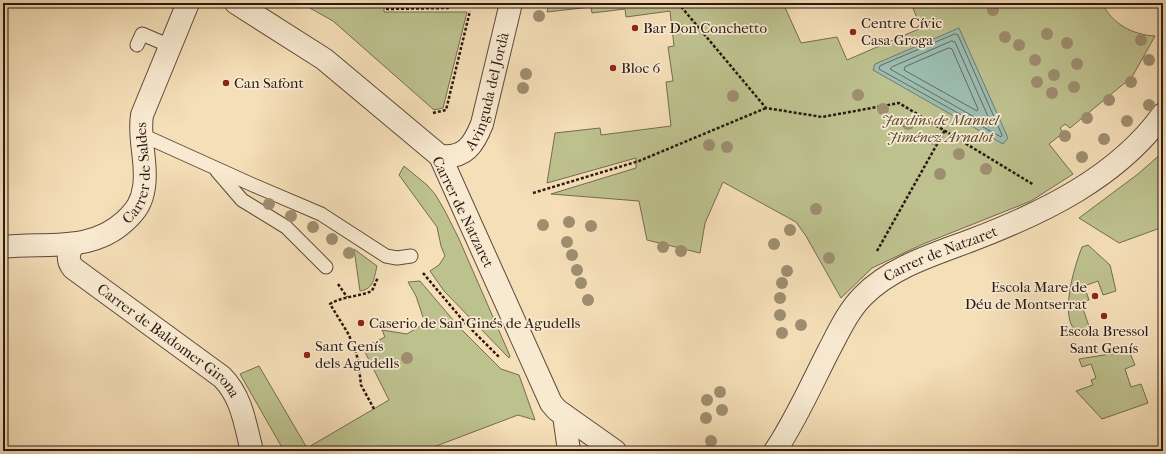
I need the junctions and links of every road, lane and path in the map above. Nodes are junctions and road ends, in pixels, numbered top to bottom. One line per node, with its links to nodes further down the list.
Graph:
1 (188, 3): 9 (street, Carrer de Saldes)
2 (236, 3): 15 (street, Carrer de Natzaret)
3 (387, 3): 4 (path)
4 (449, 3)
5 (511, 3): 15 (street, Avinguda del Jordà)
6 (678, 3): 10 (path)
7 (470, 11): 11 (path, Avinguda del Jordà)
8 (137, 45): 9 (lane)
9 (170, 46): 14 (street, Carrer de Saldes)
10 (766, 108): 13 (path); 18 (path)
11 (433, 114)
12 (1163, 114): 28 (street, Carrer de Natzaret)
13 (945, 130): 17 (path); 21 (path)
14 (140, 134): 16 (lane); 19 (street, Carrer de Saldes)
15 (440, 156): 27 (street, Carrer de Natzaret)
16 (213, 167): 22 (lane); 24 (lane)
17 (1038, 187)
18 (533, 193)
19 (73, 244): 20 (street, Carrer de Saldes); 29 (street, Carrer de Baldomer Girona)
20 (3, 247)
21 (874, 254)
22 (386, 256): 23 (lane); 26 (path)
23 (411, 256): 25 (path)
24 (326, 267)
25 (505, 363)
26 (374, 409)
27 (564, 415): 30 (street); 31 (street, Carrer de Natzaret)
28 (784, 446)
29 (252, 451)
30 (569, 451)
31 (615, 451)

